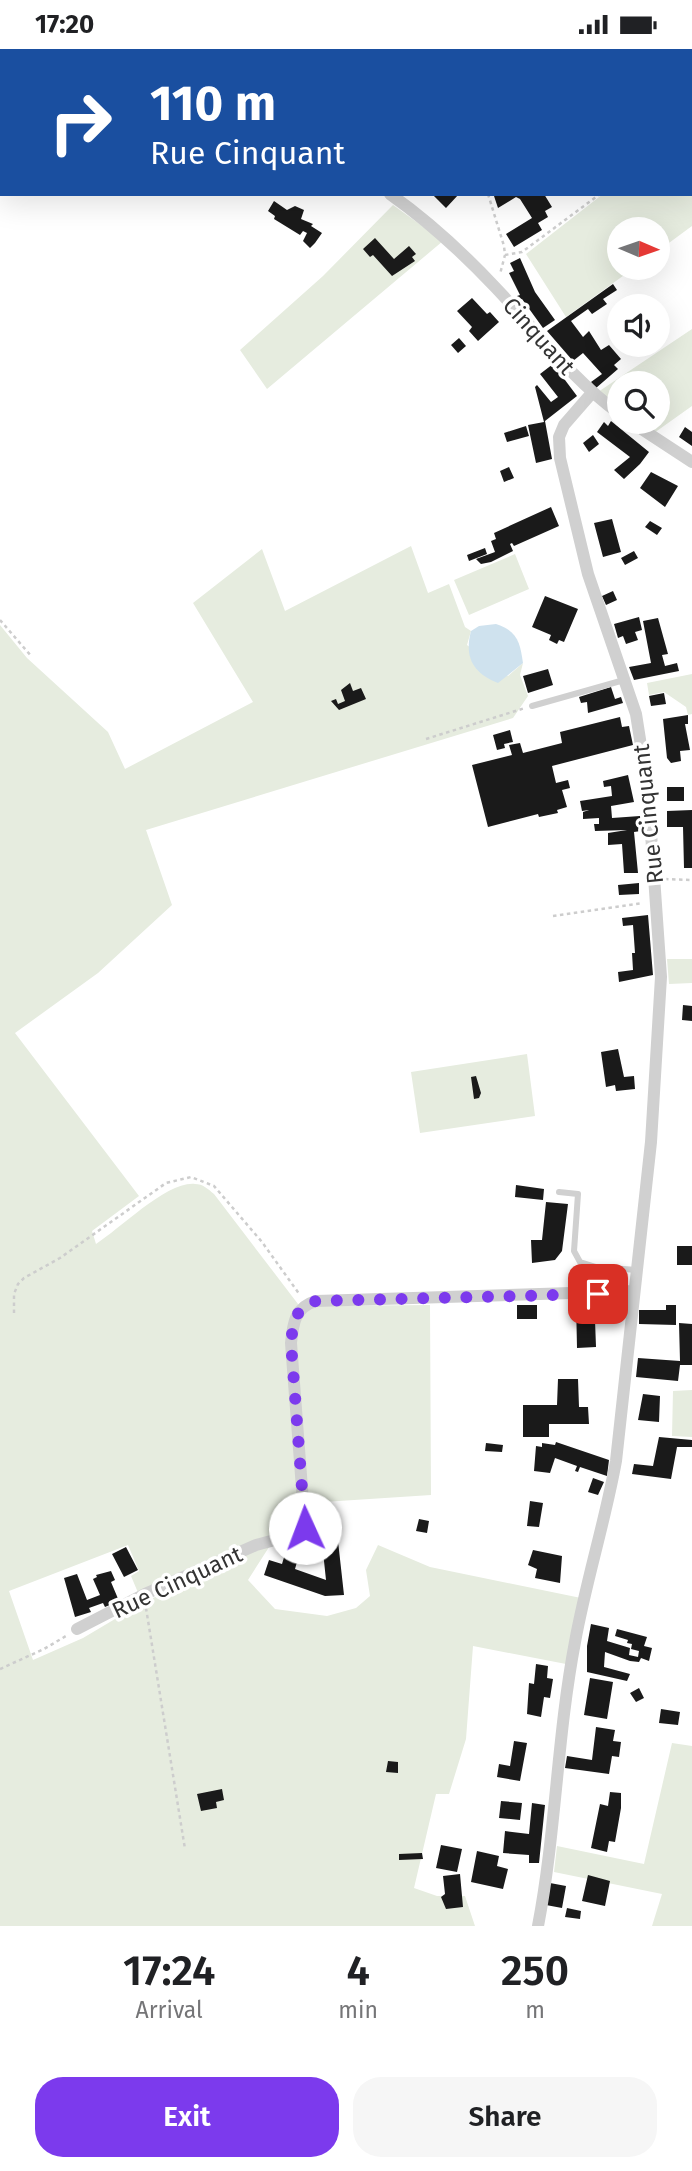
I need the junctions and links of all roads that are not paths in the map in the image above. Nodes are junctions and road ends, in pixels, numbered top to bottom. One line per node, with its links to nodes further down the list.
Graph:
1 (393, 196): 2 (street, Cinquant)
2 (591, 394): 3 (street); 6 (street, Rue Cinquant)
3 (607, 405)
4 (649, 434): 5 (street)
5 (688, 459)
6 (625, 679): 7 (lane); 9 (street, Rue Cinquant)
7 (531, 706)
8 (559, 1192): 9 (lane)
9 (637, 1270): 10 (street, Rue Cinquant)
10 (634, 1291): 11 (street, Rue Cinquant); 12 (street, Rue Cinquant)
11 (77, 1629)
12 (538, 1926)

